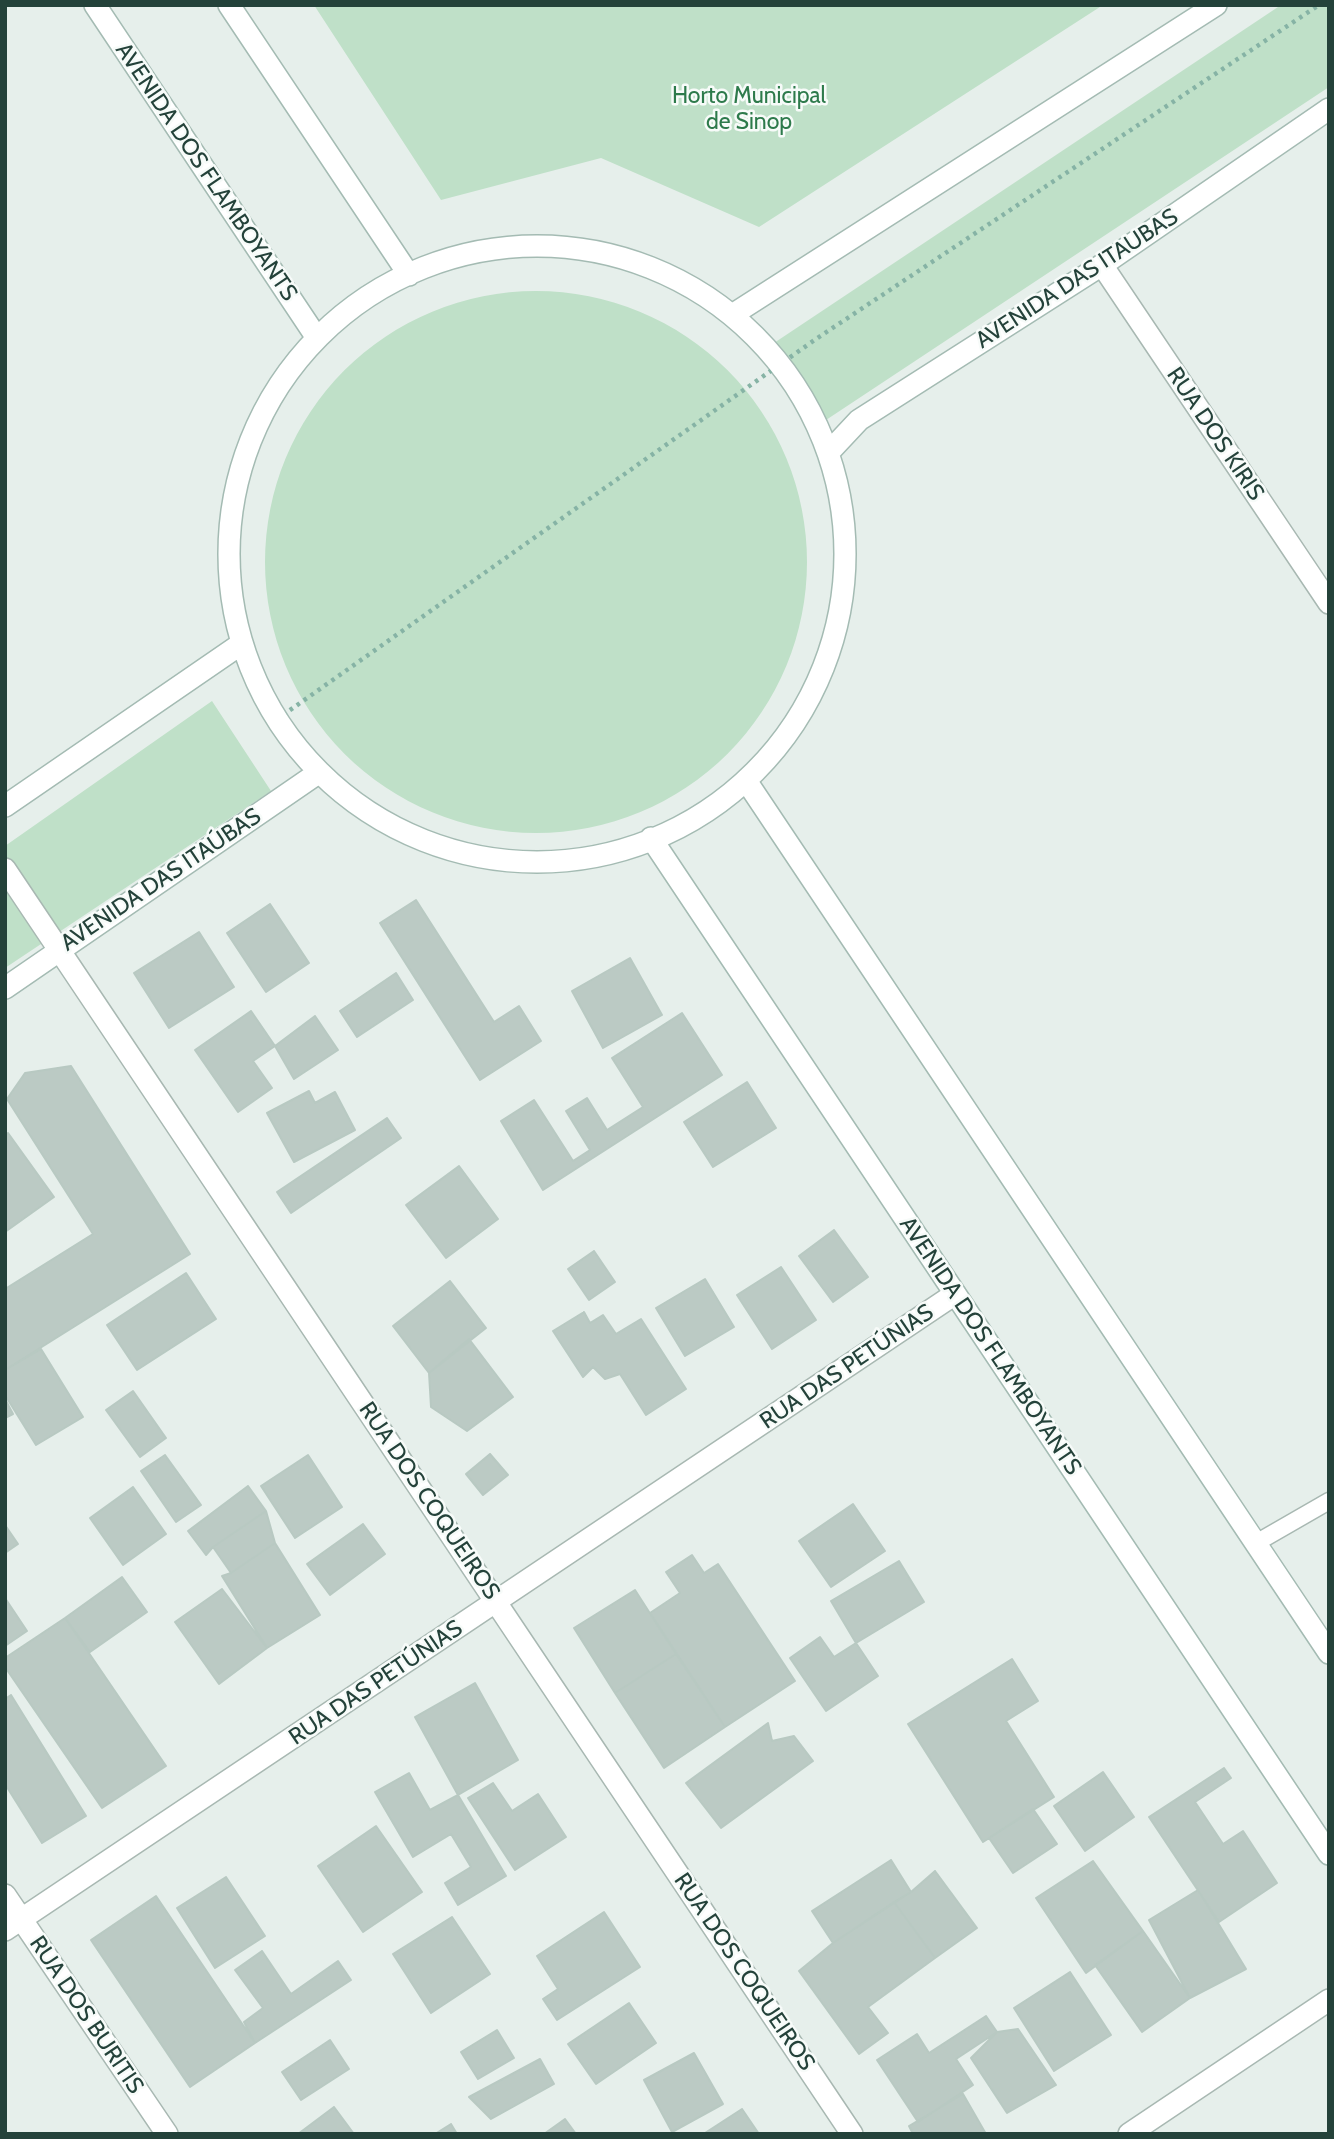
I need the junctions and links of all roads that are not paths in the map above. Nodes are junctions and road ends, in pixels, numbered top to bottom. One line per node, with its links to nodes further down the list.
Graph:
1 (95, 5): 8 (street, AVENIDA DOS FLAMBOYANTS)
2 (229, 5): 6 (street)
3 (1216, 5): 7 (street)
4 (1329, 108): 5 (street, AVENIDA DAS ITAUBAS)
5 (1102, 265): 9 (street, AVENIDA DAS ITAUBAS); 10 (street, RUA DOS KIRIS)
6 (409, 275): 7 (street); 8 (street)
7 (732, 315): 9 (street)
8 (317, 338): 11 (street)
9 (829, 452): 13 (street)
10 (1329, 603)
11 (241, 643): 12 (street); 14 (street)
12 (318, 773): 15 (street); 17 (street, AVENIDA DAS ITAÚBAS)
13 (747, 782): 15 (street); 21 (street)
14 (5, 806)
15 (651, 838): 19 (street, AVENIDA DOS FLAMBOYANTS)
16 (5, 869): 17 (street, RUA DOS COQUEIROS)
17 (58, 950): 18 (street, AVENIDA DAS ITAÚBAS); 22 (street, RUA DOS COQUEIROS)
18 (5, 988)
19 (955, 1294): 22 (street, RUA DAS PETÚNIAS); 24 (street, AVENIDA DOS FLAMBOYANTS)
20 (1329, 1501): 21 (lane)
21 (1256, 1543): 23 (street)
22 (497, 1602): 26 (street, RUA DAS PETÚNIAS); 29 (street, RUA DOS COQUEIROS)
23 (1329, 1653)
24 (1329, 1854)
25 (5, 1895): 26 (street, RUA DOS BURITIS)
26 (13, 1925): 28 (street, RUA DOS BURITIS)
27 (1329, 2000): 30 (street)
28 (167, 2134)
29 (852, 2134)
30 (1129, 2134)

